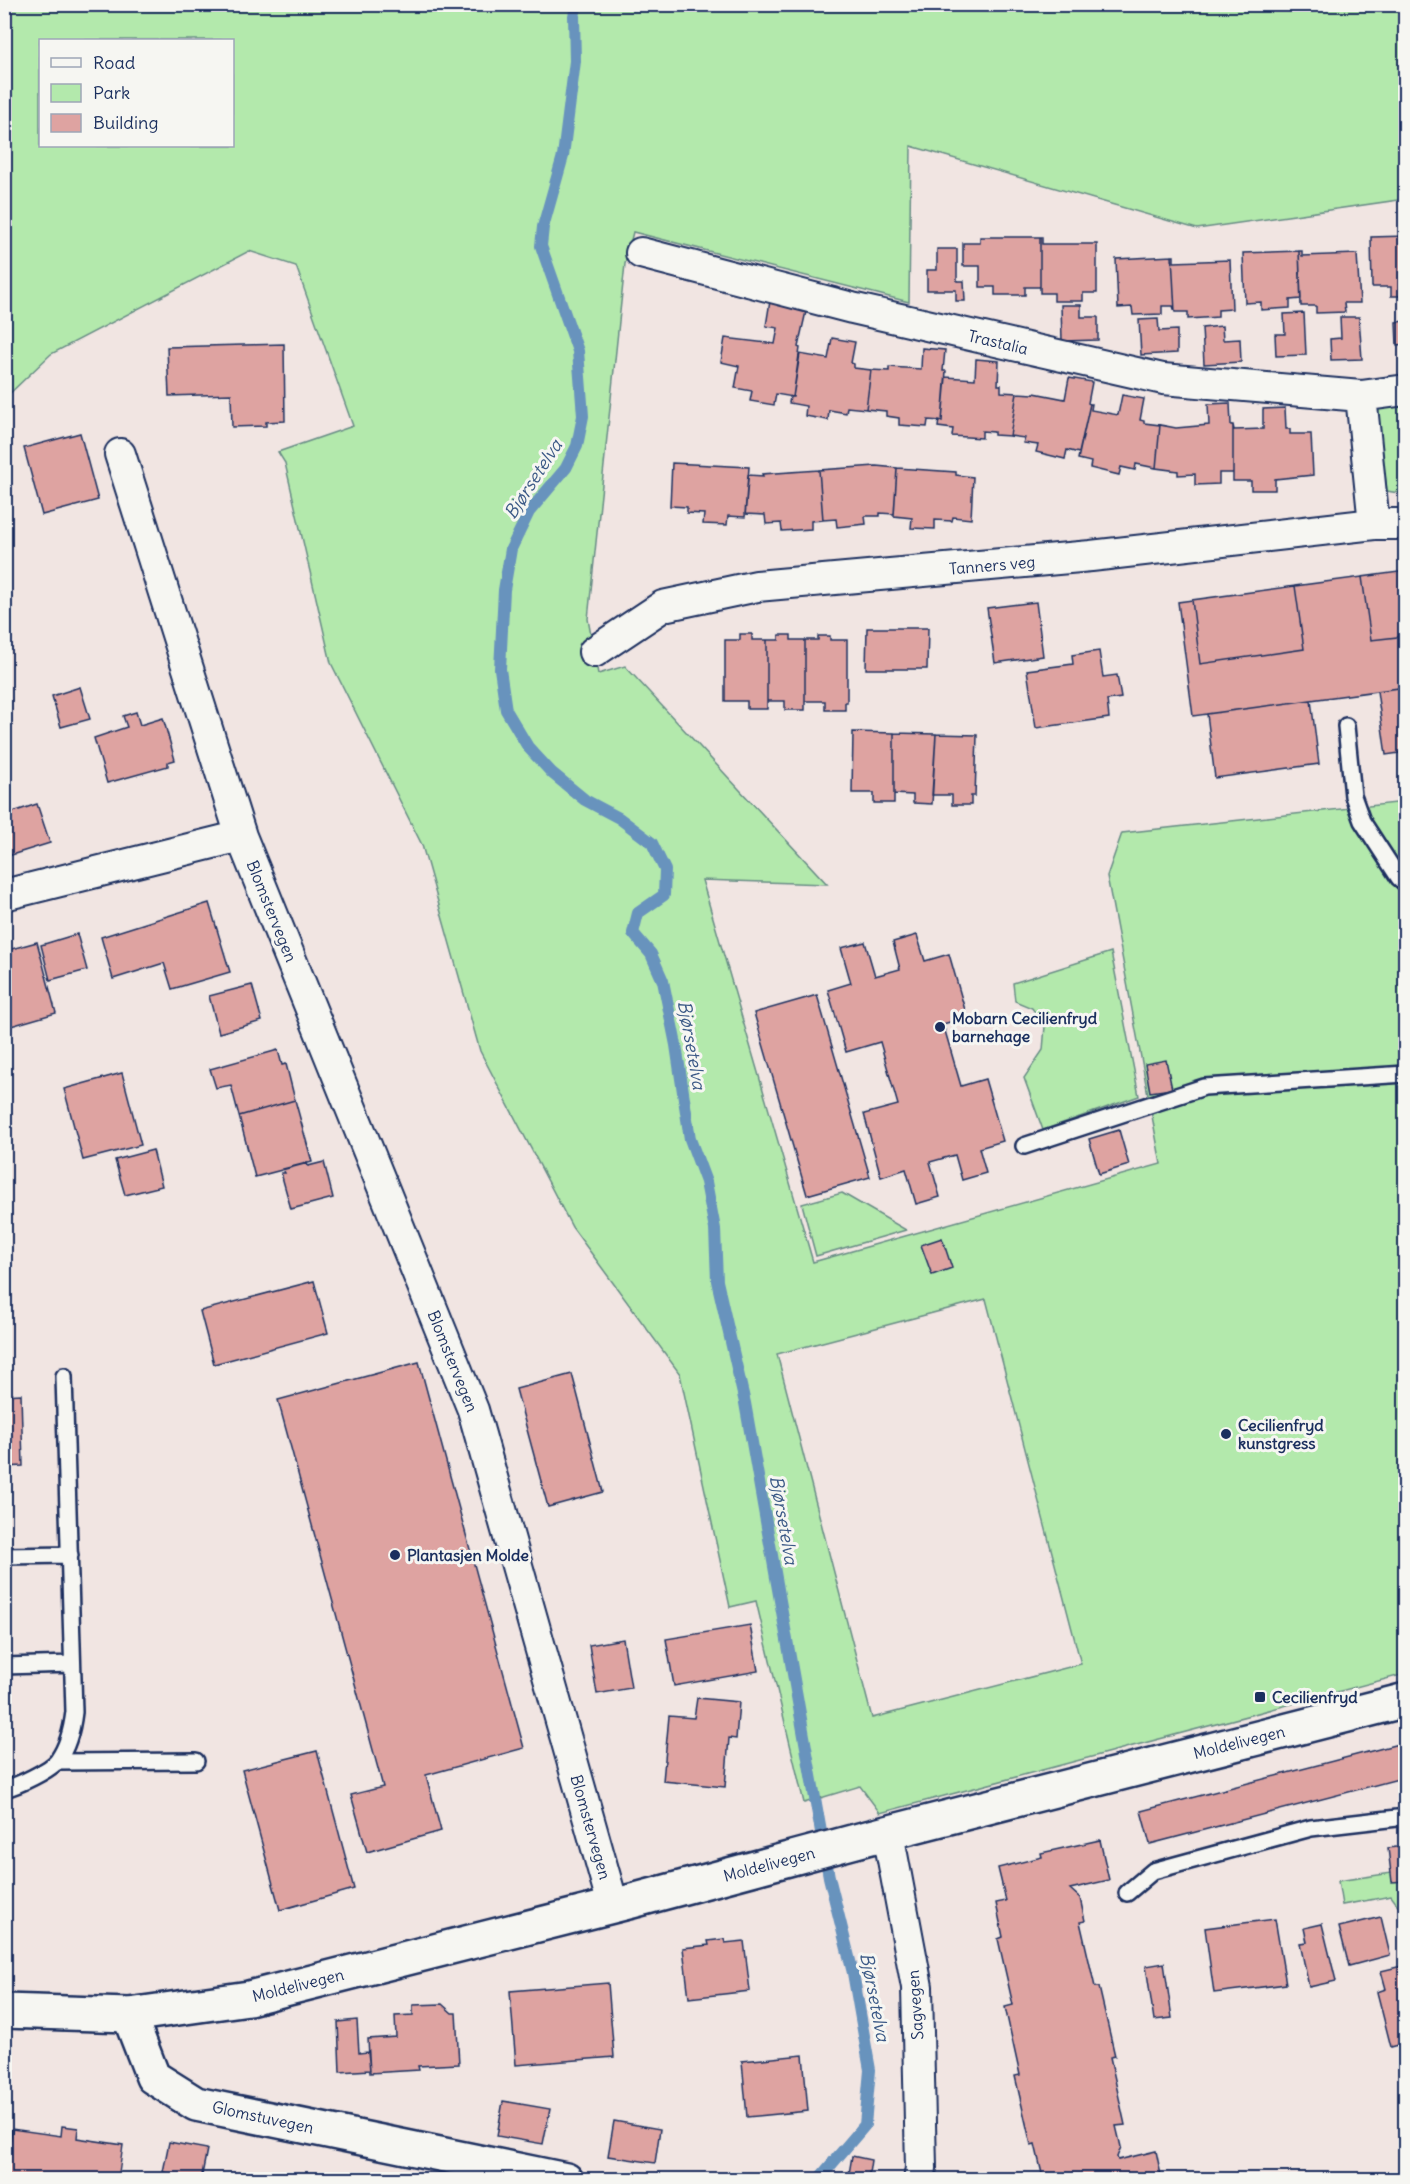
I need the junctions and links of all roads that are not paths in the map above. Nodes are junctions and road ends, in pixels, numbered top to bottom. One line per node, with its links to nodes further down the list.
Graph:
1 (641, 253): 3 (street, Trastalia)
2 (1406, 390): 3 (street, Trastalia)
3 (1361, 396): 5 (street)
4 (120, 454): 9 (street, Blomstervegen)
5 (1374, 524): 6 (street, Tanners veg); 7 (street, Tanners veg)
6 (1406, 524)
7 (594, 652)
8 (1346, 726): 10 (lane)
9 (241, 836): 11 (street); 26 (street, Blomstervegen)
10 (1406, 884)
11 (4, 895)
12 (1406, 1074): 13 (lane)
13 (1024, 1146)
14 (64, 1376): 15 (lane)
15 (70, 1555): 16 (lane); 17 (lane)
16 (4, 1556)
17 (72, 1664): 18 (lane); 21 (lane)
18 (4, 1666)
19 (1406, 1700): 24 (main road, Moldelivegen)
20 (196, 1761): 21 (lane)
21 (57, 1762): 22 (lane)
22 (4, 1789)
23 (1406, 1817): 25 (lane)
24 (888, 1833): 26 (main road, Moldelivegen); 30 (street, Sagvegen)
25 (1127, 1893)
26 (613, 1905): 28 (main road, Moldelivegen)
27 (4, 2011): 28 (main road)
28 (129, 2015): 29 (main road, Glomstuvegen)
29 (566, 2180)
30 (918, 2180)

